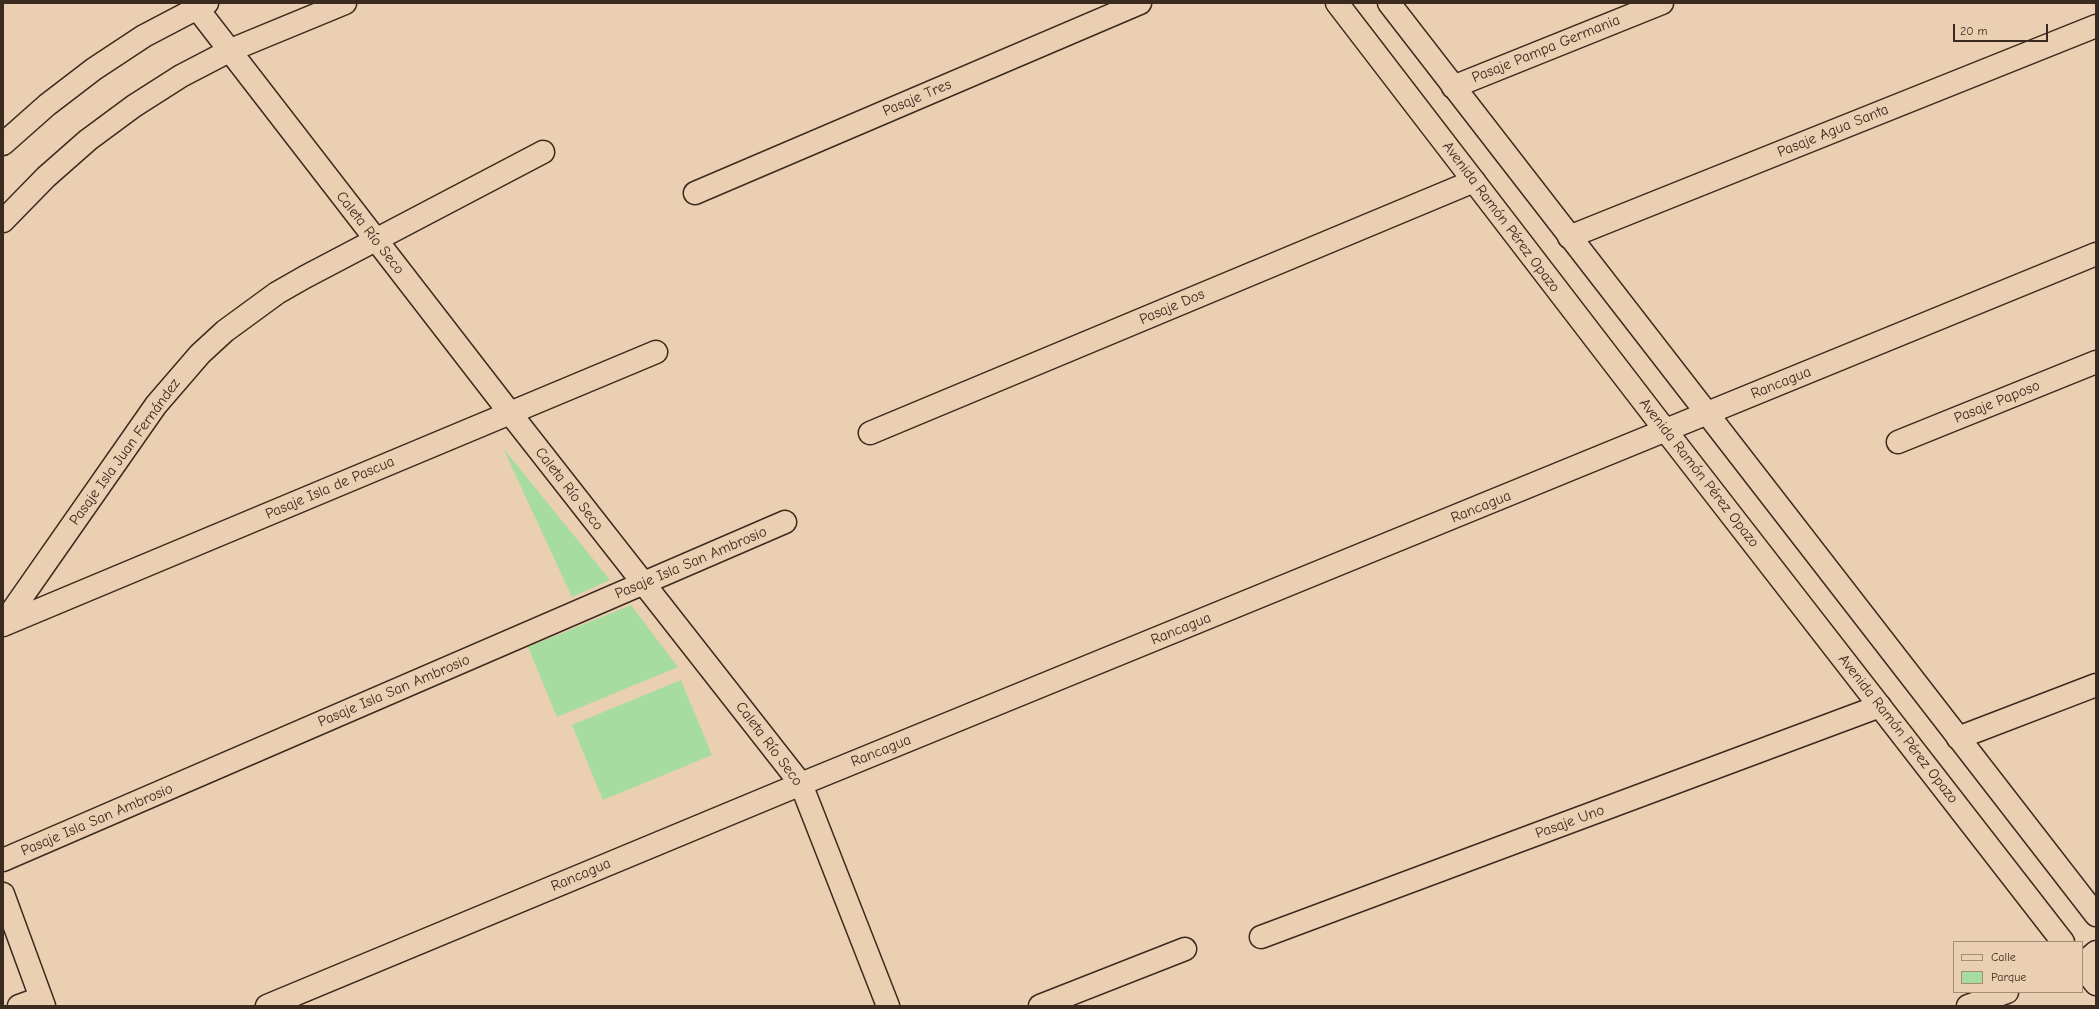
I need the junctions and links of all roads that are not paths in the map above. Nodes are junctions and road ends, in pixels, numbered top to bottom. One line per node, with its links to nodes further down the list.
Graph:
1 (345, 3): 8 (street)
2 (1140, 3): 13 (street, Pasaje Tres)
3 (1337, 3): 12 (street, Avenida Ramón Pérez Opazo)
4 (1388, 3): 9 (street)
5 (1662, 3): 9 (street, Pasaje Pampa Germania)
6 (199, 4): 8 (street, Caleta Río Seco); 10 (street)
7 (2096, 26): 15 (street, Pasaje Agua Santa)
8 (231, 50): 14 (street); 16 (street, Caleta Río Seco)
9 (1453, 87): 15 (street)
10 (3, 144)
11 (543, 152): 16 (street, Pasaje Isla Juan Fernández)
12 (1474, 181): 22 (street, Avenida Ramón Pérez Opazo); 23 (street, Pasaje Dos)
13 (695, 193)
14 (3, 220)
15 (1569, 237): 21 (street)
16 (375, 239): 20 (street, Caleta Río Seco); 27 (street, Pasaje Isla Juan Fernández)
17 (2096, 254): 21 (street, Rancagua)
18 (656, 352): 20 (street, Pasaje Isla de Pascua)
19 (2096, 362): 24 (street, Pasaje Paposo)
20 (510, 413): 26 (street, Caleta Río Seco); 27 (street, Pasaje Isla de Pascua)
21 (1706, 414): 22 (street, Rancagua); 30 (street)
22 (1666, 431): 29 (street, Avenida Ramón Pérez Opazo); 31 (street, Rancagua)
23 (870, 433)
24 (1898, 442)
25 (785, 522): 26 (street, Pasaje Isla San Ambrosio)
26 (644, 583): 31 (street, Caleta Río Seco); 32 (street, Pasaje Isla San Ambrosio)
27 (3, 625)
28 (2096, 685): 30 (street)
29 (1880, 706): 35 (street, Pasaje Uno); 36 (street, Avenida Ramón Pérez Opazo)
30 (1958, 738): 34 (street)
31 (801, 784): 45 (street, Rancagua); 46 (street, Caleta Río Seco)
32 (3, 860)
33 (3, 894): 43 (street)
34 (2096, 915)
35 (1260, 937)
36 (2062, 941)
37 (1185, 949): 47 (street)
38 (2096, 952): 39 (street)
39 (2083, 965)
40 (2083, 967): 41 (street)
41 (2096, 984)
42 (2004, 993): 48 (street)
43 (42, 1002): 44 (street)
44 (20, 1006)
45 (267, 1006)
46 (888, 1006)
47 (1040, 1006)
48 (1968, 1006)

